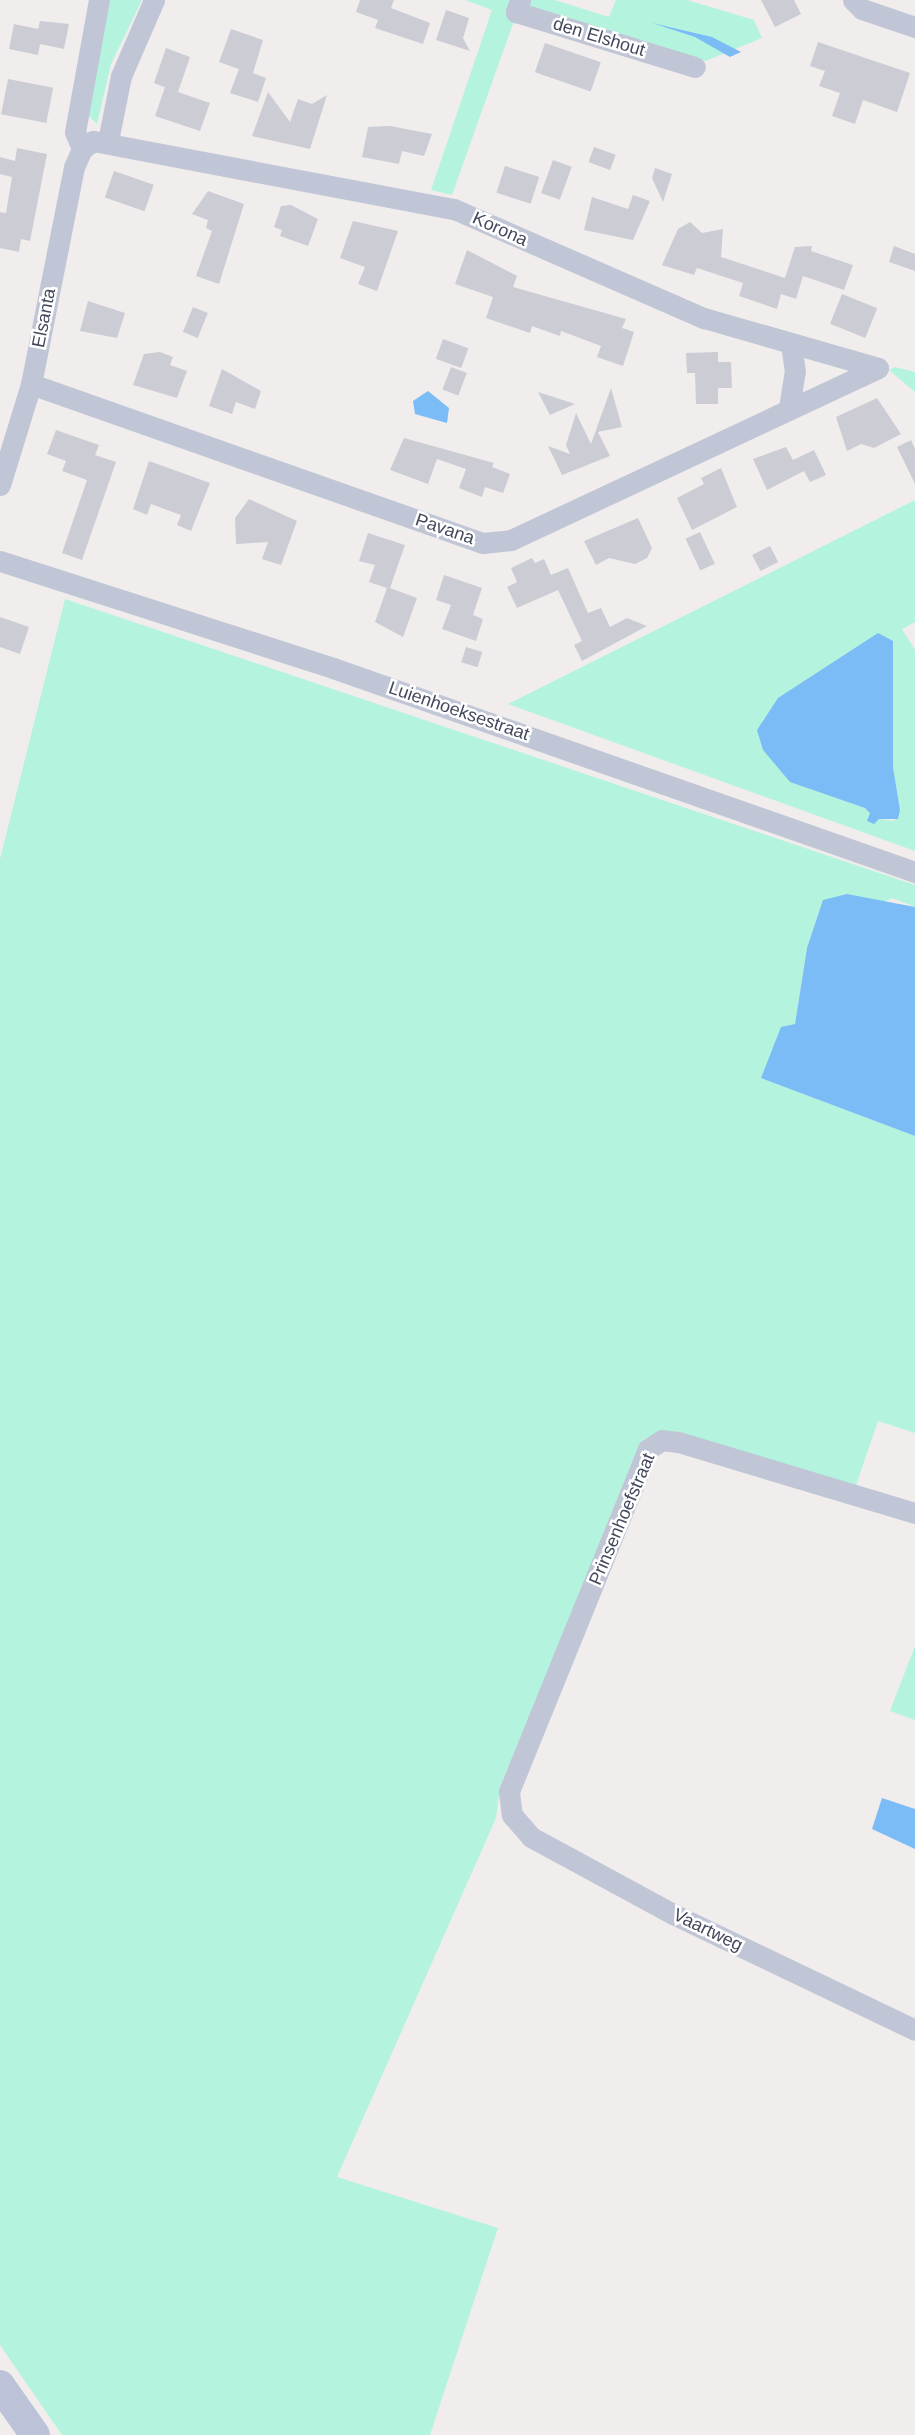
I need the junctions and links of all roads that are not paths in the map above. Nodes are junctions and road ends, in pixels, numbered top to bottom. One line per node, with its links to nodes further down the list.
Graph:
1 (99, 0): 8 (street, Elsanta)
2 (154, 0): 7 (street)
3 (520, 0): 6 (street, den Elshout)
4 (853, 0): 5 (street)
5 (915, 27)
6 (695, 67)
7 (108, 141): 8 (street); 9 (street, Korona)
8 (82, 149): 11 (street, Elsanta)
9 (791, 345): 10 (street, Korona); 12 (street)
10 (878, 368): 12 (street, Pavana)
11 (31, 384): 12 (street, Pavana); 13 (street, Elsanta)
12 (789, 408)
13 (0, 485)
14 (0, 561): 15 (street, Luienhoeksestraat)
15 (915, 872)
16 (915, 1514): 17 (street, Prinsenhoefstraat)
17 (512, 1815): 18 (street, Vaartweg)
18 (915, 2030)
19 (0, 2385): 20 (main road)
20 (35, 2435)

